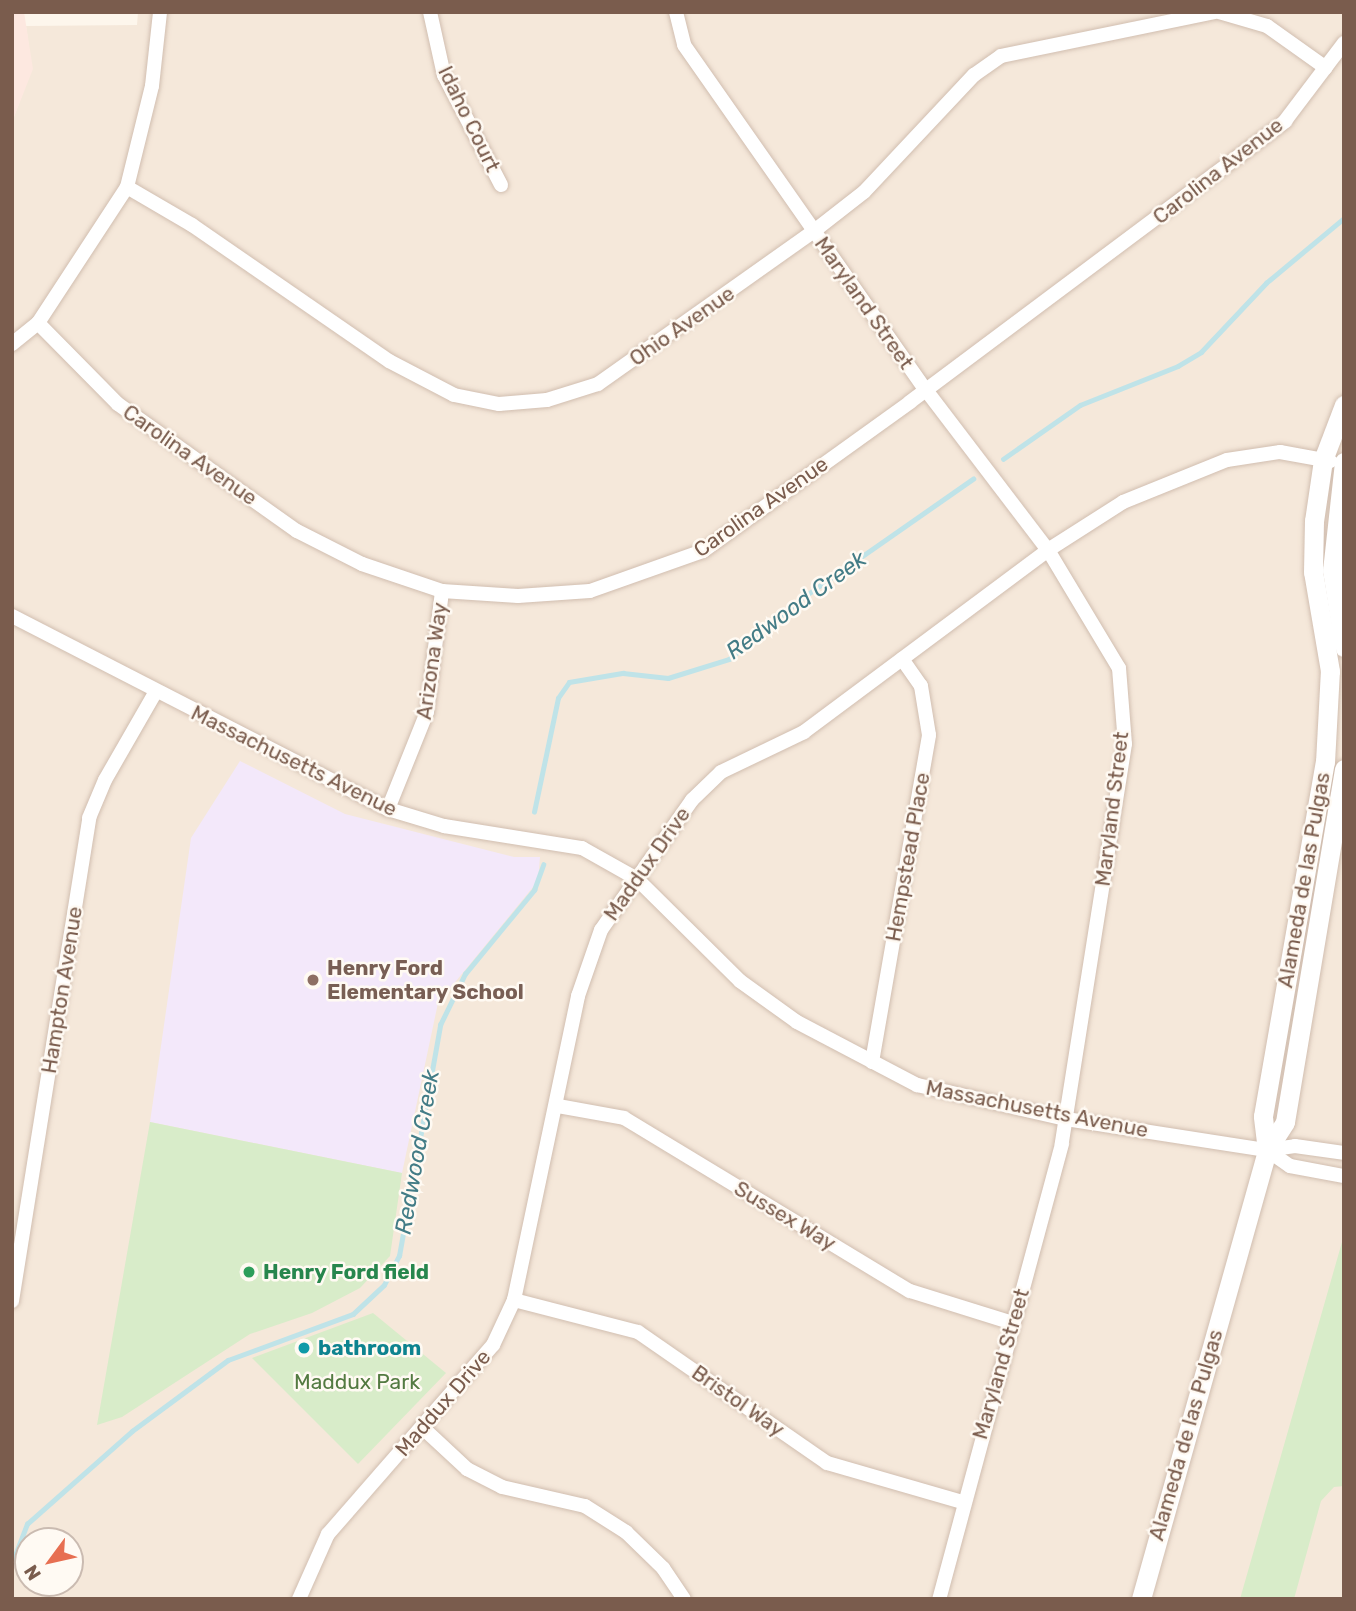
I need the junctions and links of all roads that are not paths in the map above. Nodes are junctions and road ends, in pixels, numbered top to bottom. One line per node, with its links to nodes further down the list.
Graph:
1 (160, 12): 8 (street)
2 (430, 12): 7 (street, Idaho Court)
3 (676, 12): 9 (street, Maryland Street)
4 (1217, 12): 6 (street, Ohio Avenue); 9 (street, Ohio Avenue)
5 (1344, 43): 6 (street, Carolina Avenue)
6 (1326, 68): 12 (street, Carolina Avenue)
7 (501, 185)
8 (127, 187): 9 (street, Ohio Avenue); 10 (street)
9 (814, 231): 12 (street, Maryland Street)
10 (38, 323): 11 (street); 17 (street, Carolina Avenue)
11 (12, 344)
12 (926, 390): 16 (street, Maryland Street); 17 (street, Carolina Avenue)
13 (1344, 405): 14 (main road, Alameda de las Pulgas)
14 (1323, 460): 15 (street, Maddux Drive); 16 (street, Maddux Drive); 28 (main road, Alameda de las Pulgas)
15 (1344, 462): 19 (main road)
16 (1048, 550): 20 (street, Maddux Drive); 27 (street, Maryland Street)
17 (442, 590): 23 (street, Arizona Way)
18 (12, 616): 21 (street, Massachusetts Avenue)
19 (1344, 647)
20 (902, 659): 24 (street, Maddux Drive); 25 (street, Hempstead Place)
21 (155, 693): 23 (street, Massachusetts Avenue); 32 (street, Hampton Avenue)
22 (1344, 769): 28 (main road, Alameda de las Pulgas)
23 (388, 809): 24 (street, Massachusetts Avenue)
24 (637, 879): 25 (street, Massachusetts Avenue); 26 (street, Maddux Drive)
25 (872, 1062): 27 (street, Massachusetts Avenue)
26 (558, 1106): 31 (street, Maddux Drive); 33 (street, Sussex Way)
27 (1066, 1119): 28 (street, Massachusetts Avenue); 33 (street, Maryland Street)
28 (1267, 1150): 29 (street, Massachusetts Avenue); 30 (street, Massachusetts Avenue); 39 (main road, Alameda de las Pulgas)
29 (1344, 1153)
30 (1344, 1176)
31 (514, 1300): 34 (street, Maddux Drive); 35 (street, Bristol Way)
32 (12, 1301)
33 (1013, 1323): 35 (street, Maryland Street)
34 (424, 1429): 36 (street, Maddux Drive); 37 (street)
35 (962, 1502): 38 (street, Maryland Street)
36 (299, 1599)
37 (684, 1599)
38 (939, 1599)
39 (1141, 1599)

